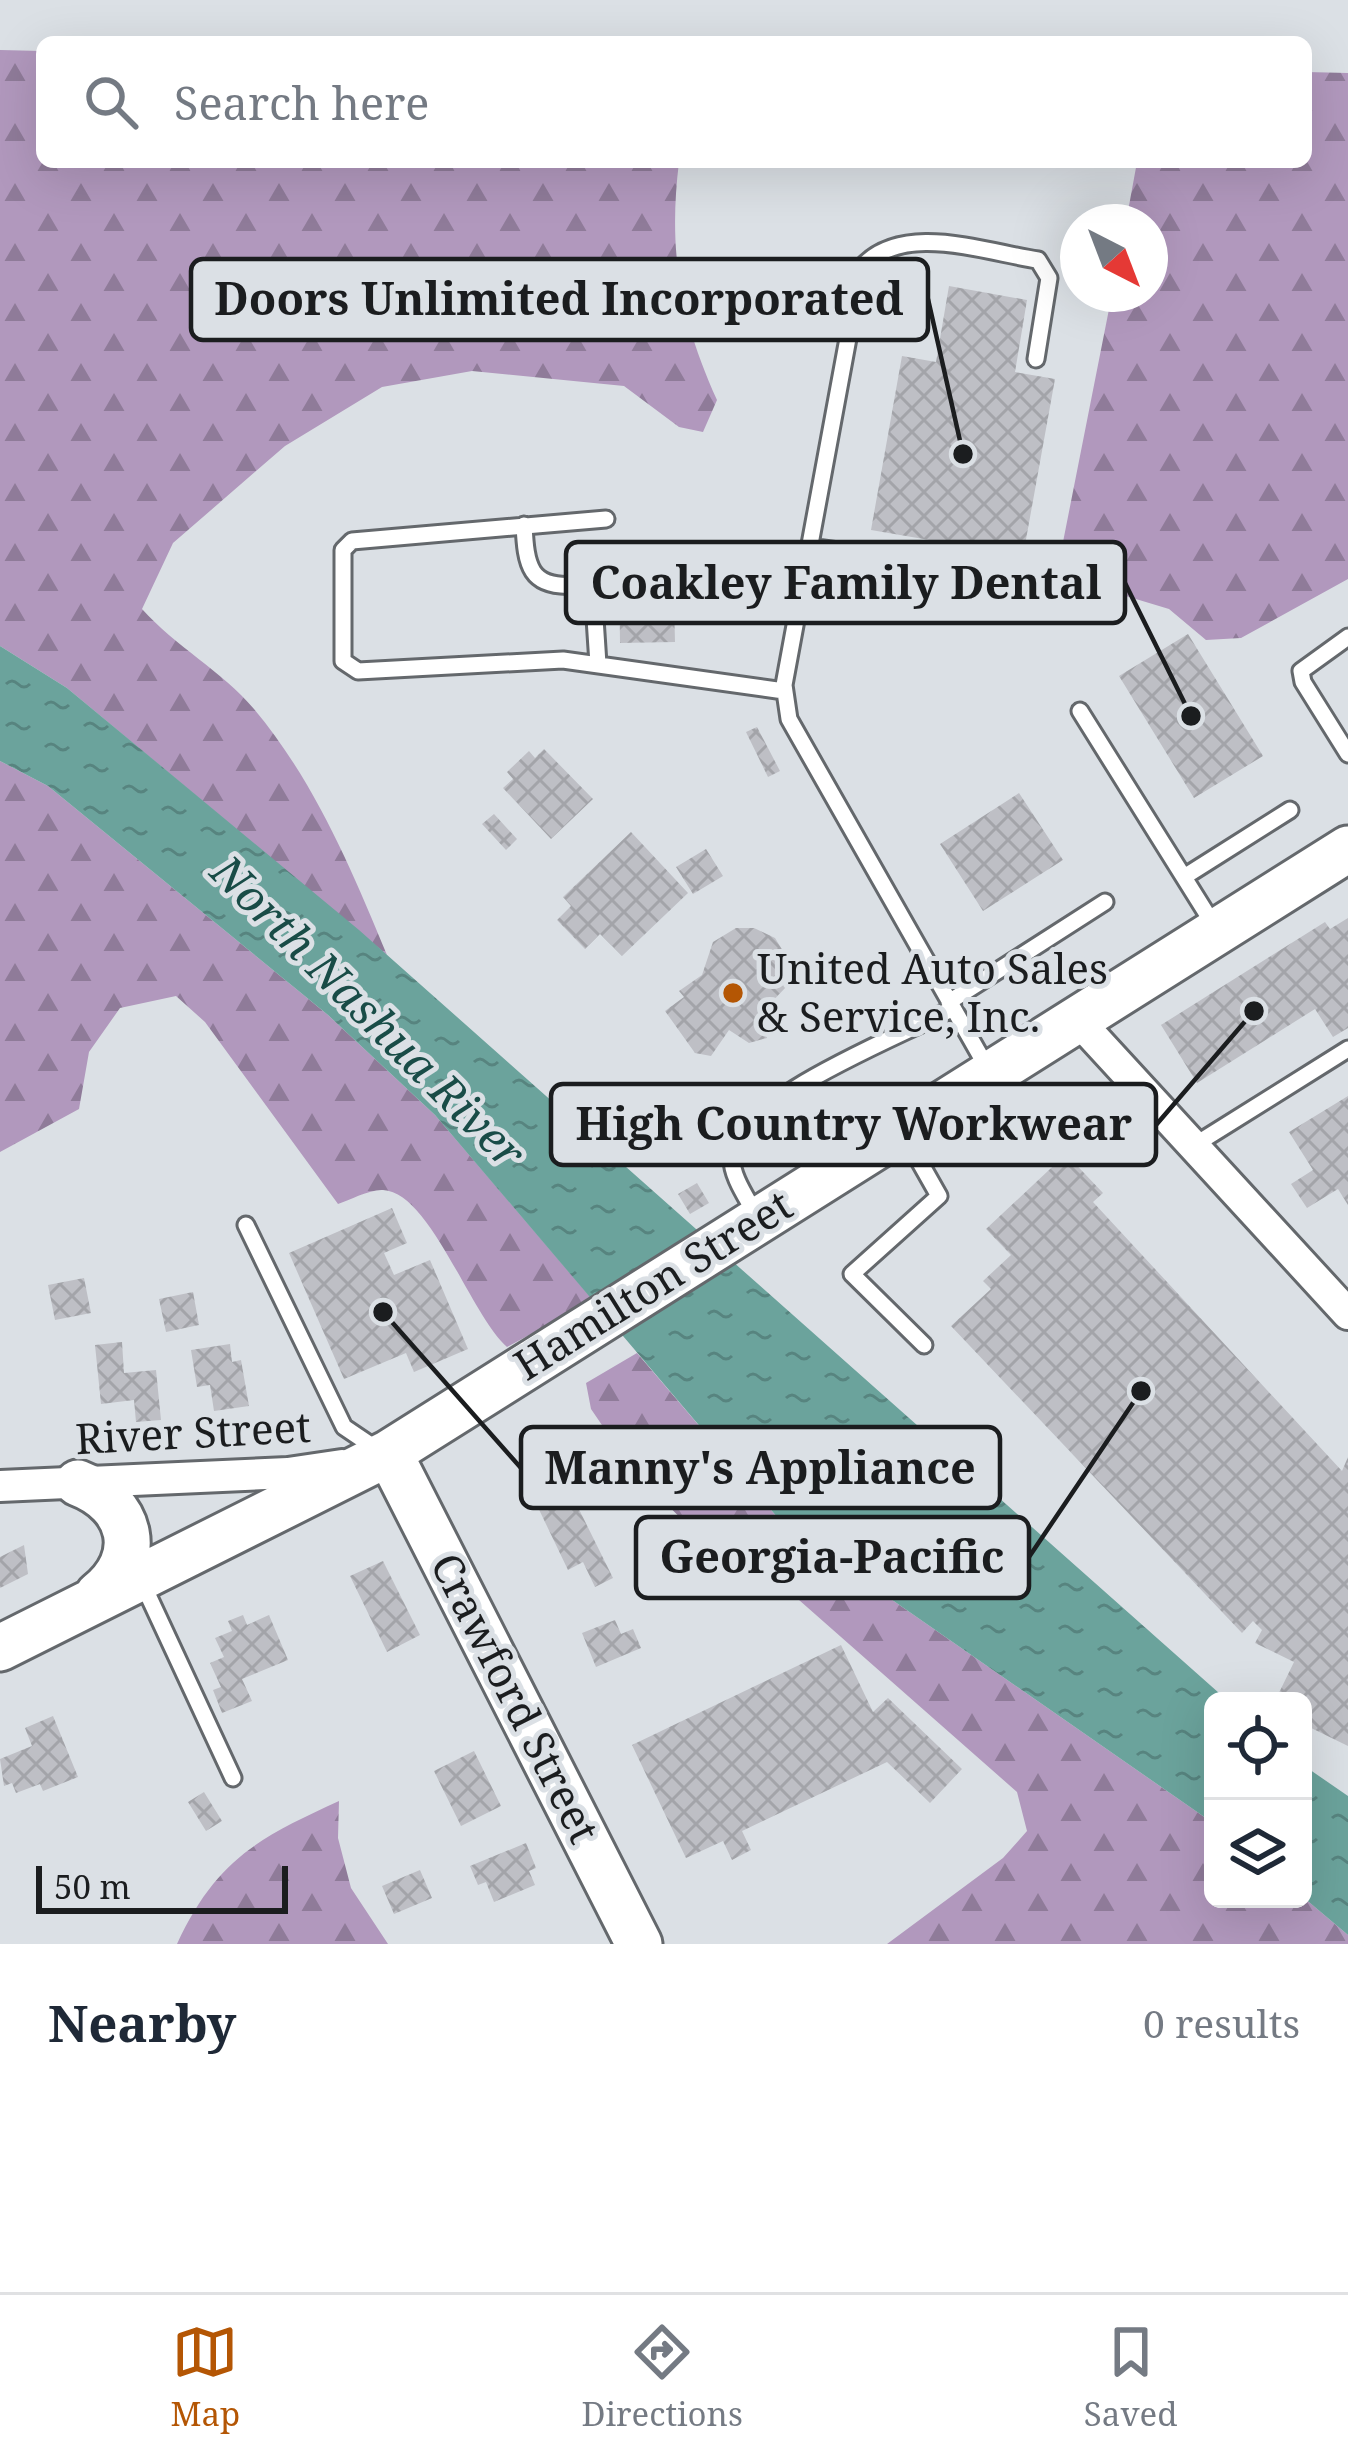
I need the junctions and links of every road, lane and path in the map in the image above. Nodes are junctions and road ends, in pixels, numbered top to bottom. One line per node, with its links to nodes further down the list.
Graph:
1 (1036, 359): 4 (lane)
2 (606, 519): 3 (lane)
3 (524, 525): 7 (lane); 7 (lane)
4 (808, 548): 5 (lane); 8 (lane)
5 (954, 567)
6 (1348, 637): 10 (lane)
7 (598, 664): 8 (lane)
8 (784, 692): 16 (lane)
9 (1080, 711): 13 (lane)
10 (1348, 754)
11 (1290, 810): 13 (lane)
12 (1348, 849): 15 (main road, Hamilton Street)
13 (1184, 877): 15 (lane)
14 (1105, 902): 16 (lane)
15 (1216, 930): 17 (main road, Hamilton Street)
16 (951, 1005): 19 (lane); 22 (lane)
17 (1075, 1017): 19 (main road, Hamilton Street); 21 (street)
18 (1348, 1049): 21 (lane)
19 (990, 1072): 20 (main road, Hamilton Street)
20 (900, 1129): 22 (main road, Hamilton Street); 25 (lane)
21 (1193, 1146): 24 (street)
22 (758, 1219): 26 (main road, Hamilton Street)
23 (247, 1225): 26 (lane)
24 (1342, 1295)
25 (924, 1345)
26 (388, 1454): 27 (street, River Street); 29 (main road, Hamilton Street); 33 (main road, Crawford Street)
27 (78, 1483): 28 (street, River Street); 30 (main road)
28 (0, 1486)
29 (140, 1578): 30 (main road, Hamilton Street); 32 (lane)
30 (86, 1604): 31 (main road, Hamilton Street)
31 (0, 1648)
32 (233, 1778)
33 (639, 1944)

